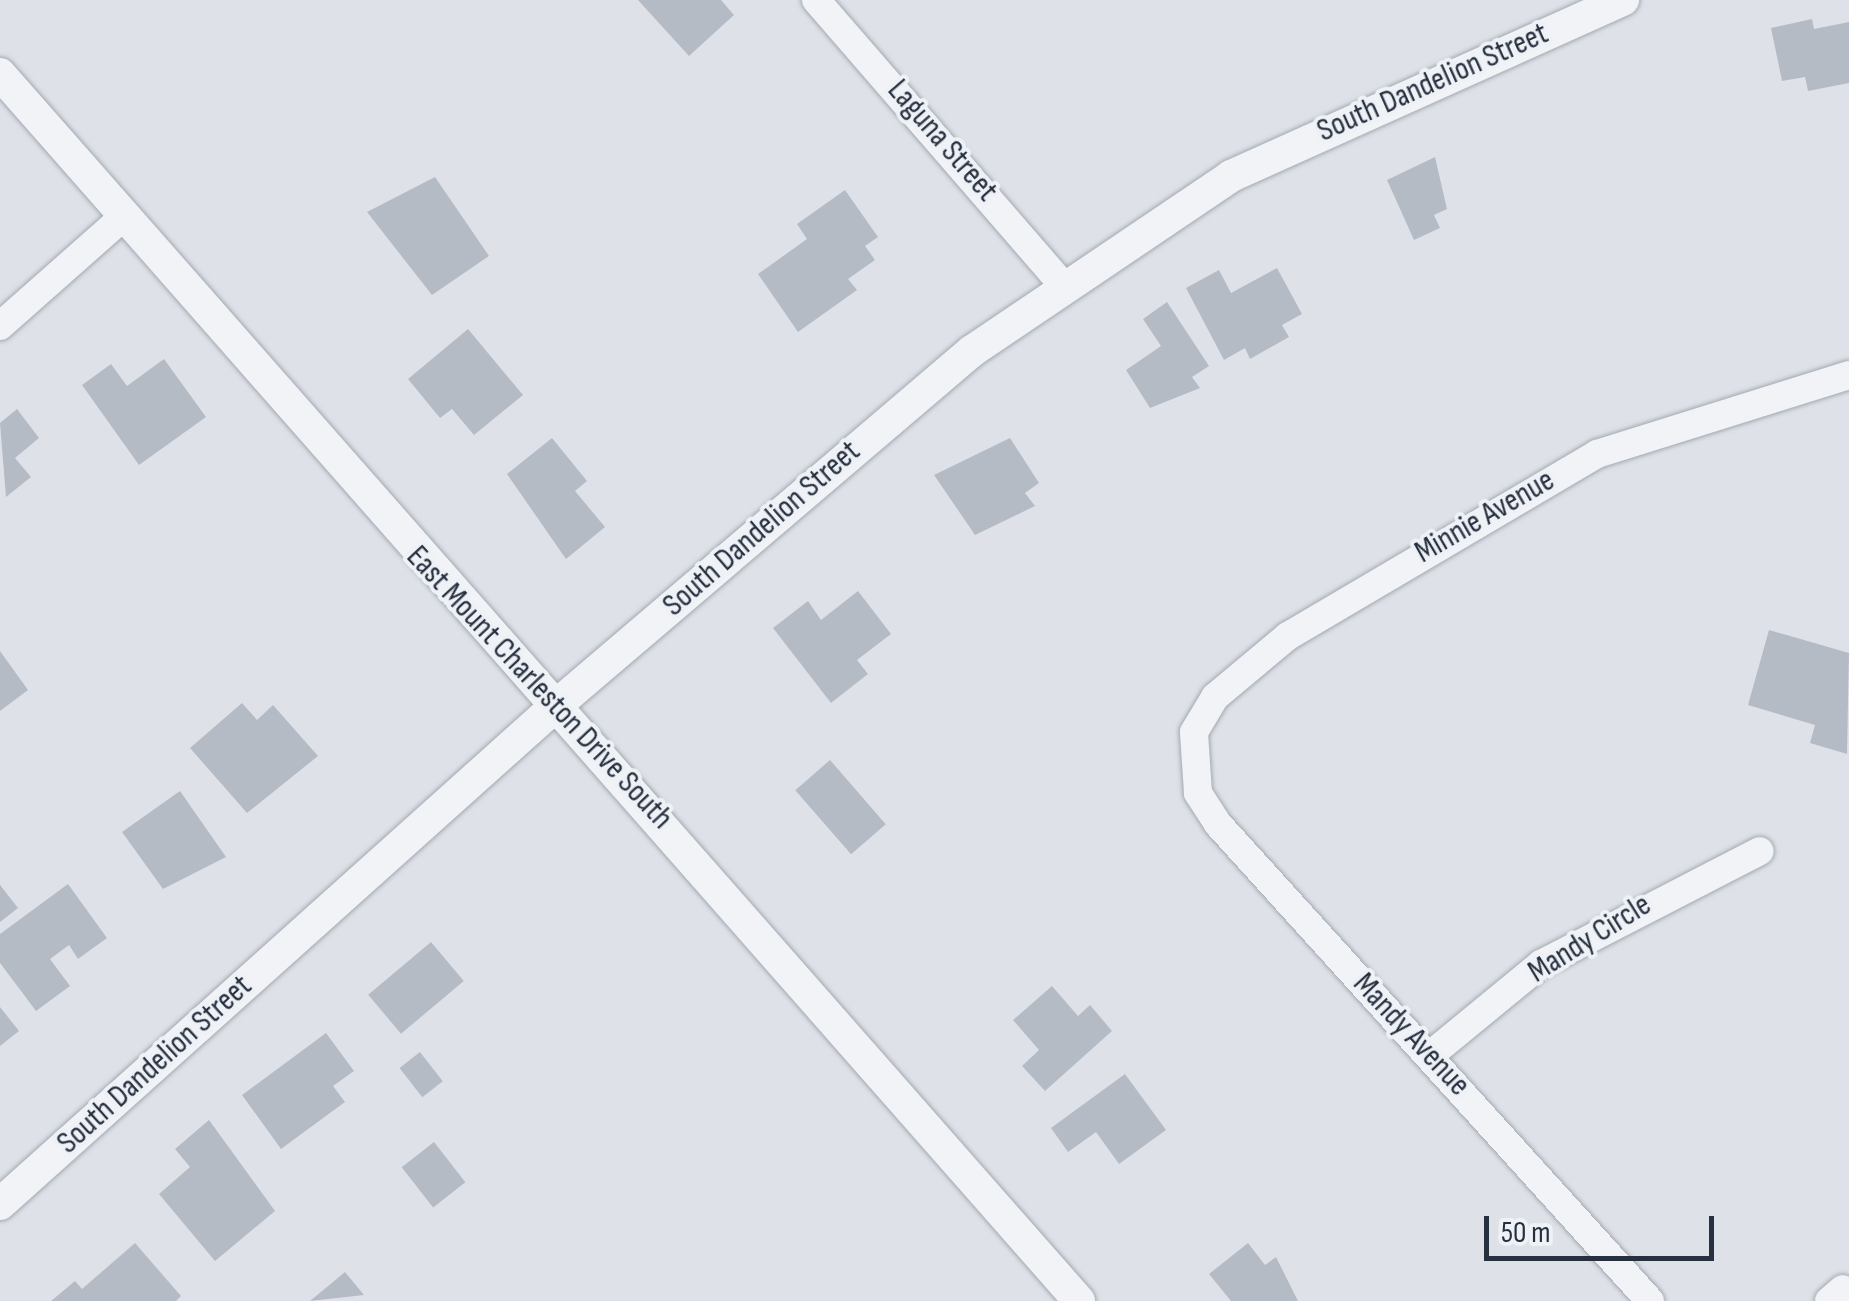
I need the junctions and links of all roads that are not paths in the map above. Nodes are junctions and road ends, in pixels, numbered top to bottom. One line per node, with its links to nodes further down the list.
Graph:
1 (816, 0): 5 (street, Laguna Street)
2 (1622, 0): 5 (street, South Dandelion Street)
3 (0, 74): 4 (street, East Mount Charleston Drive South)
4 (122, 218): 6 (street); 8 (street, East Mount Charleston Drive South)
5 (1063, 285): 8 (street, South Dandelion Street)
6 (0, 326)
7 (1849, 375): 9 (street, Minnie Avenue)
8 (559, 703): 12 (street, South Dandelion Street); 13 (street, East Mount Charleston Drive South)
9 (1191, 759): 11 (street, Mandy Avenue)
10 (1760, 851): 11 (street, Mandy Circle)
11 (1434, 1052): 14 (street, Mandy Avenue)
12 (0, 1204)
13 (1079, 1301)
14 (1650, 1301)

